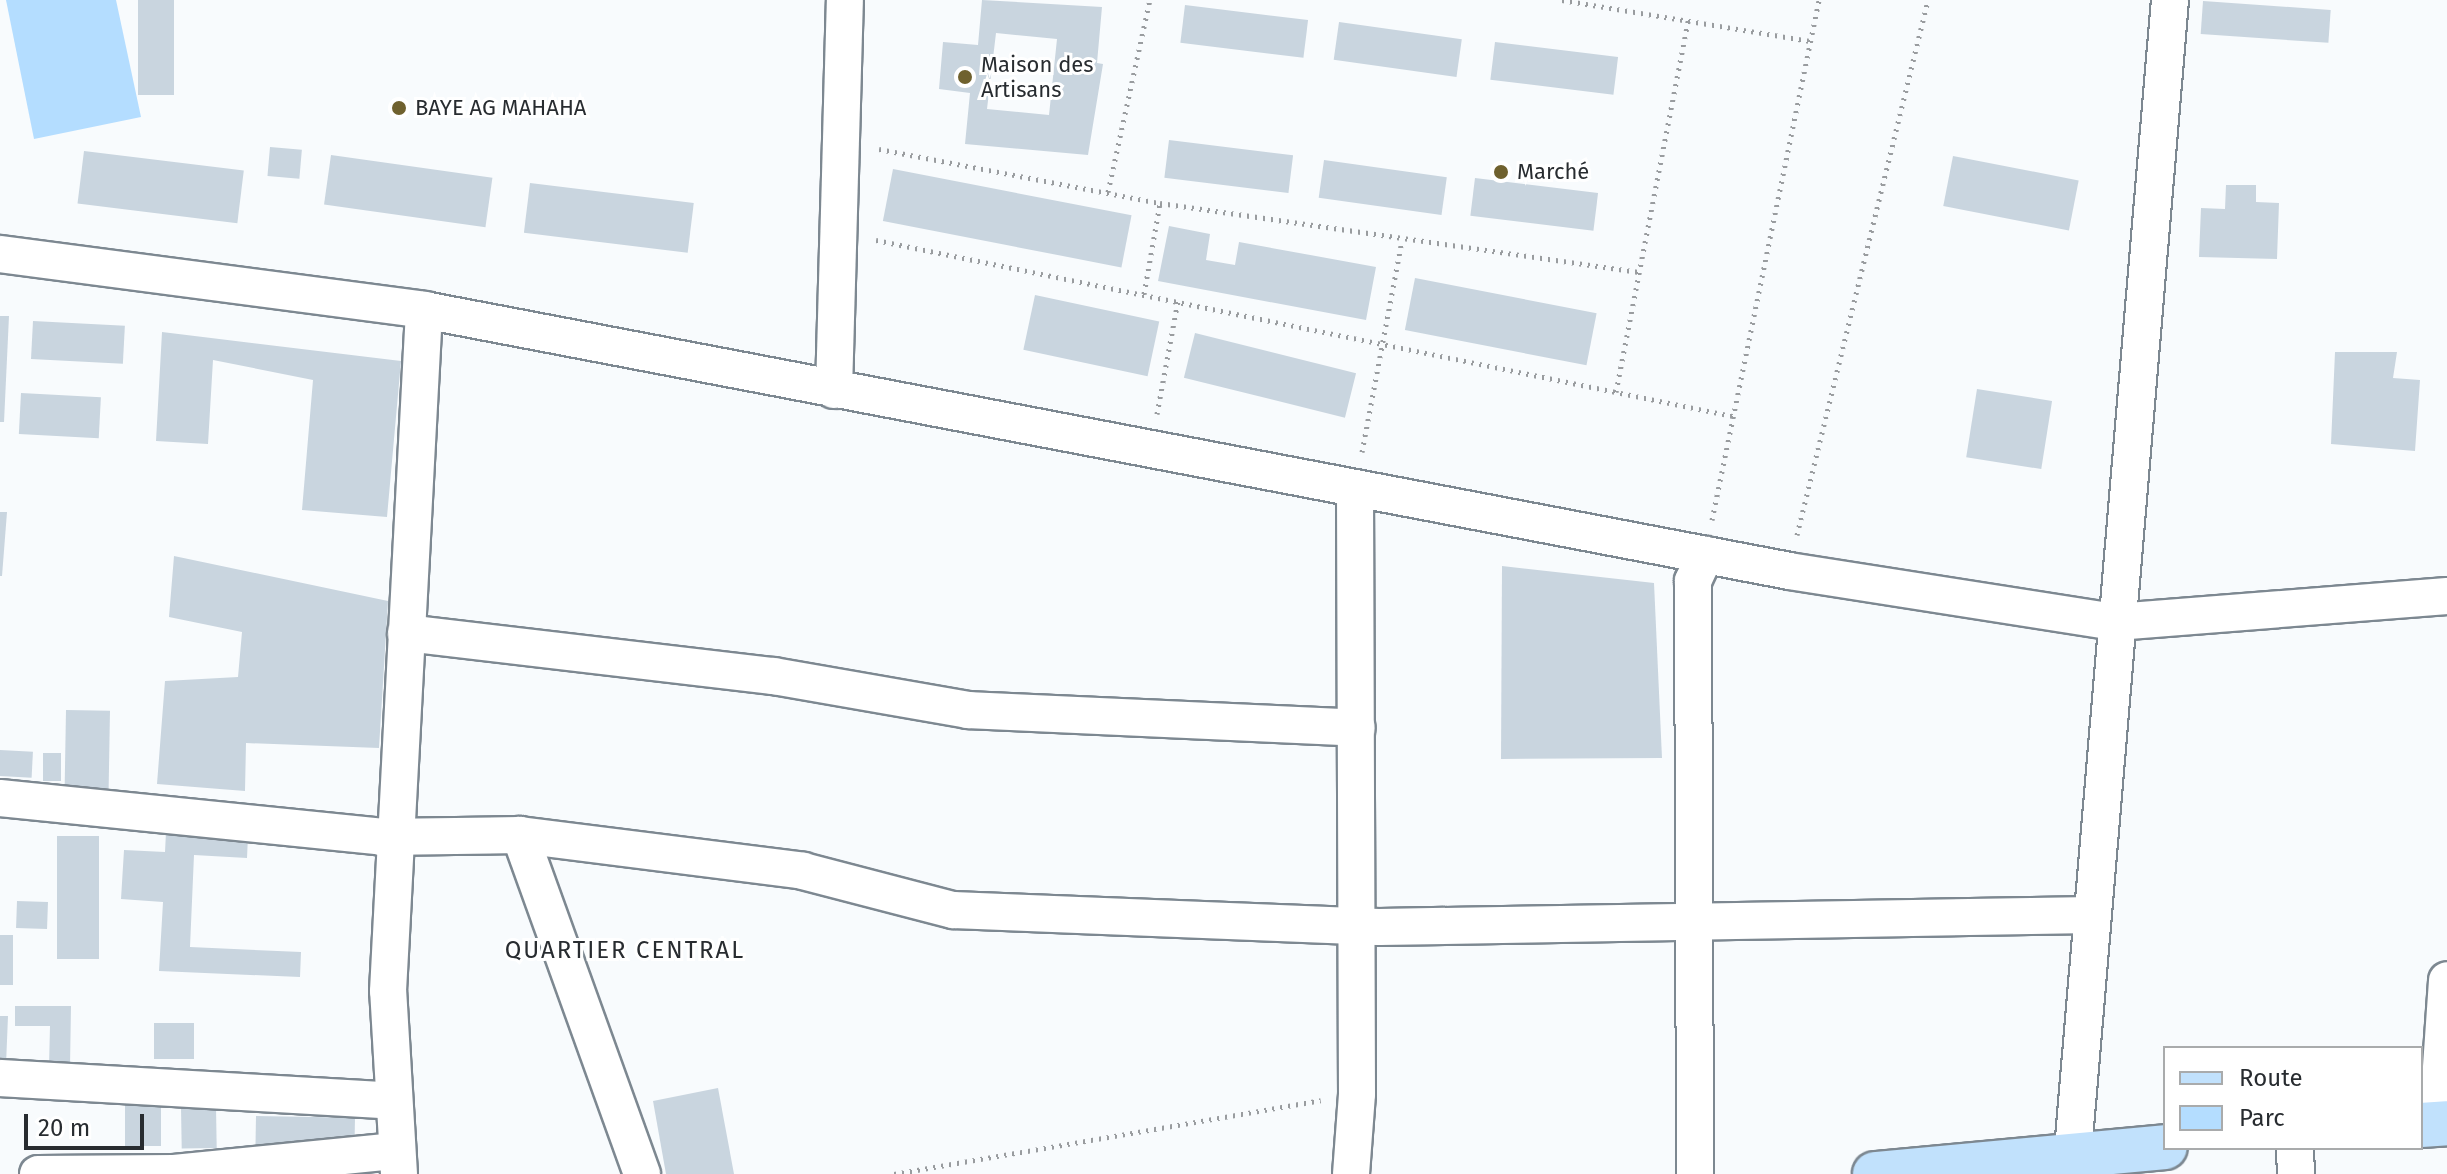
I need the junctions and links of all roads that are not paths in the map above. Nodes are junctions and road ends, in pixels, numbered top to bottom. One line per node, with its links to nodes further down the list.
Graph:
1 (845, 0): 5 (street)
2 (2170, 0): 9 (street)
3 (0, 254): 4 (street)
4 (424, 310): 5 (street); 10 (street)
5 (834, 390): 6 (street)
6 (1355, 488): 7 (street); 11 (street)
7 (1705, 555): 9 (street); 16 (street)
8 (2447, 596): 9 (street)
9 (2116, 622): 15 (street)
10 (406, 633): 11 (street); 14 (street)
11 (1357, 728): 17 (street)
12 (0, 798): 14 (street)
13 (520, 835): 14 (street); 17 (street); 27 (street)
14 (395, 837): 20 (street)
15 (2093, 915): 16 (street); 25 (street)
16 (1691, 918): 17 (street); 29 (street)
17 (1355, 924): 28 (street)
18 (2447, 980): 21 (street)
19 (0, 1078): 20 (street)
20 (393, 1101): 24 (street)
21 (2435, 1124)
22 (2163, 1147): 25 (main road)
23 (2295, 1150): 31 (street)
24 (397, 1162): 26 (street)
25 (2072, 1164): 30 (main road)
26 (38, 1174)
27 (642, 1174)
28 (1351, 1174)
29 (1695, 1174)
30 (1875, 1174)
31 (2296, 1174)

